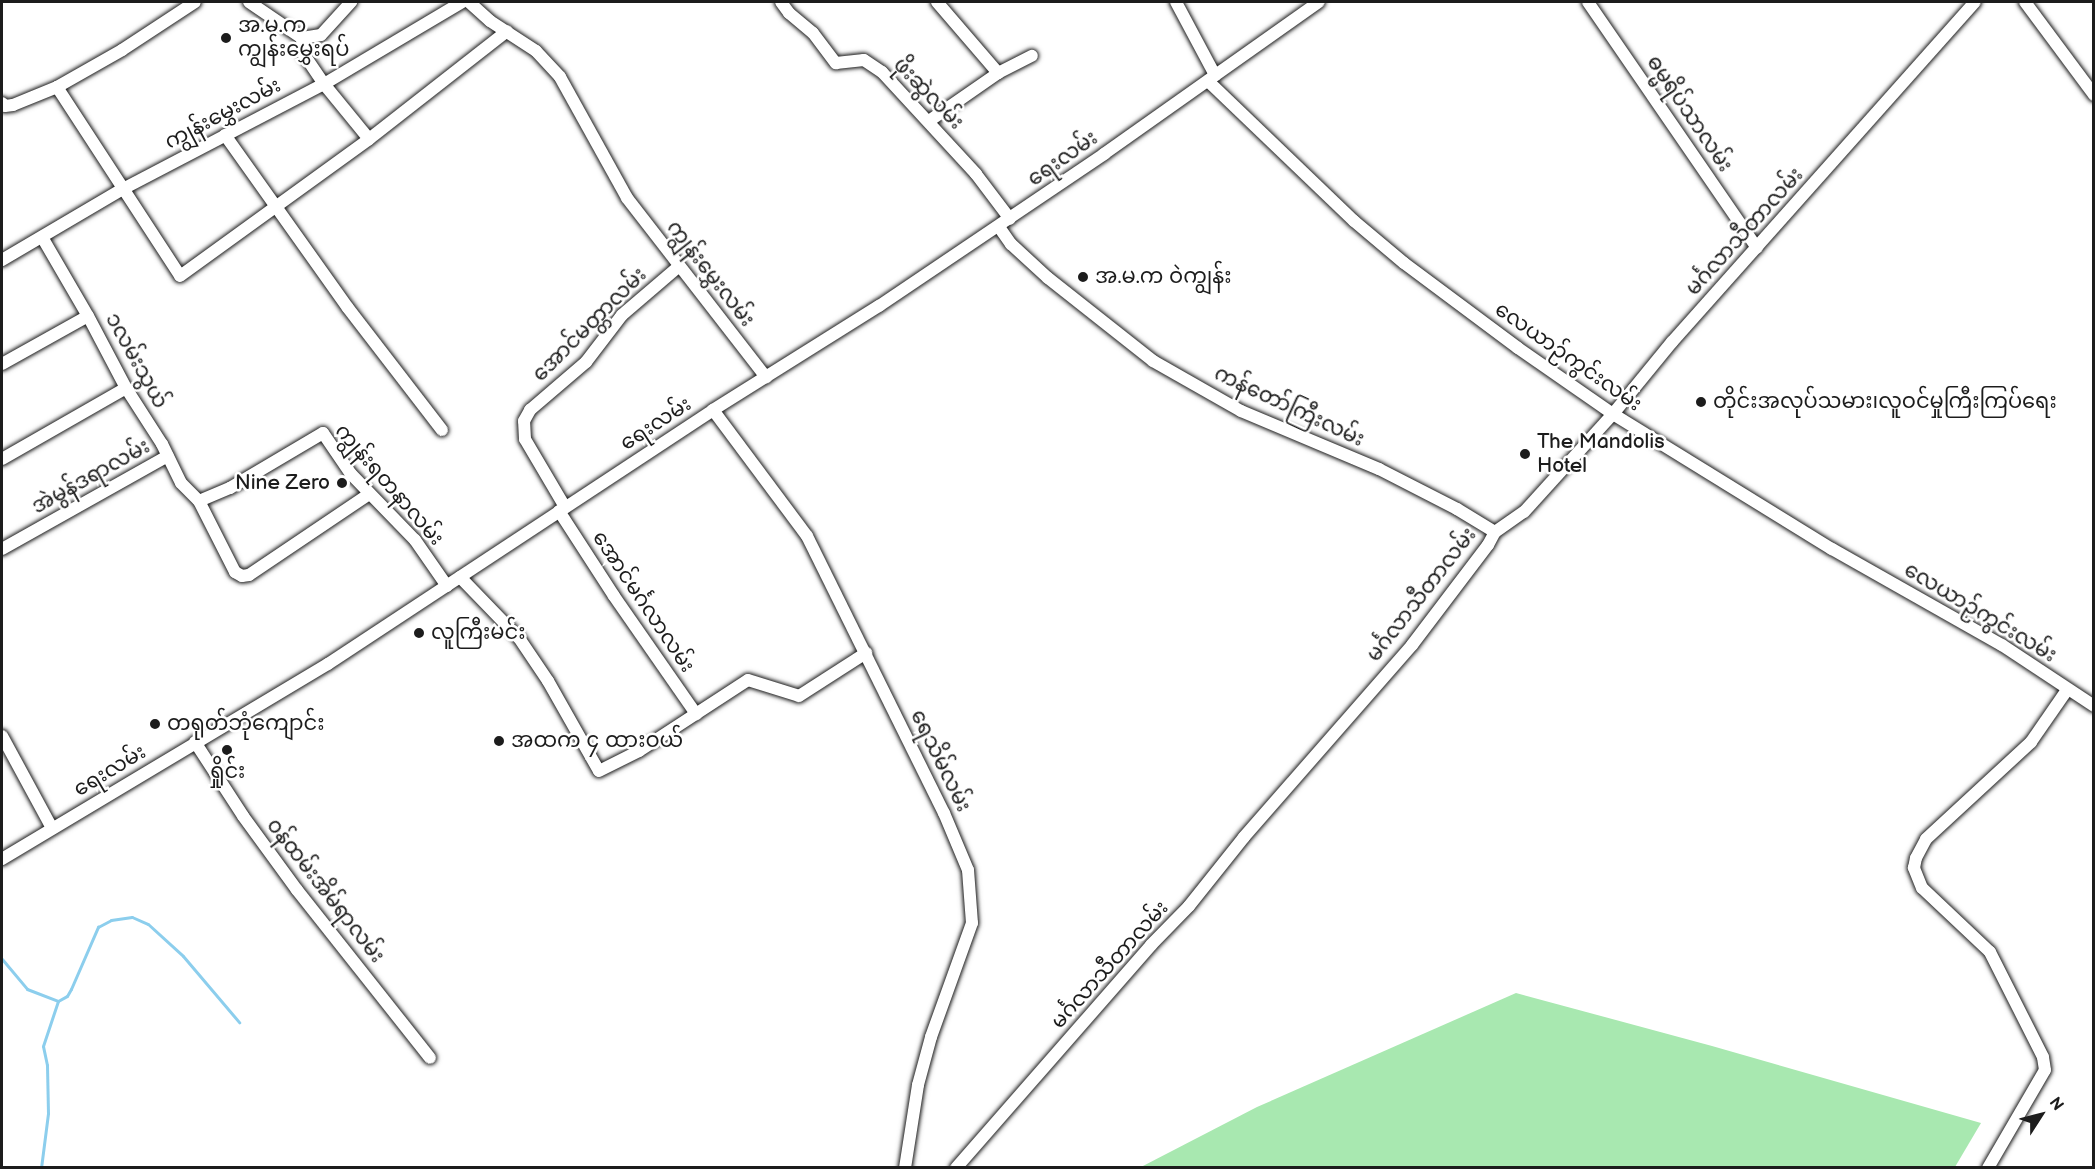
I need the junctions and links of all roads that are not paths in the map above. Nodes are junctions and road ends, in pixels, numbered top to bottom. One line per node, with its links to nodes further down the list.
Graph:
1 (195, 2): 19 (street)
2 (249, 2): 14 (street)
3 (351, 2): 14 (street)
4 (462, 2): 18 (street, ကျွန်းမွှေးလမ်း)
5 (469, 2): 13 (street, ကျွန်းမွှေးလမ်း)
6 (781, 2): 22 (street, ဖိုးဆွဲလမ်း)
7 (937, 2): 16 (street)
8 (1176, 2): 17 (street, လေယာဉ်ကွင်းလမ်း)
9 (1318, 2): 17 (street, ရေးလမ်း)
10 (1588, 2): 30 (street, ဓမ္မရိပ်သာလမ်း)
11 (1975, 2): 30 (street, မင်္ဂလာသီတာလမ်း)
12 (2025, 2): 20 (street)
13 (507, 31): 24 (street); 32 (street, ကျွန်းမွှေးလမ်း)
14 (302, 38): 18 (street)
15 (1032, 56): 16 (street)
16 (998, 73): 22 (street)
17 (1211, 78): 27 (street, ရေးလမ်း); 38 (street, လေယာဉ်ကွင်းလမ်း)
18 (324, 84): 23 (street, ကျွန်းမွှေးလမ်း); 24 (street)
19 (57, 87): 21 (street); 25 (street)
20 (2094, 95)
21 (2, 103)
22 (928, 121): 27 (street, ဖိုးဆွဲလမ်း)
23 (225, 135): 25 (street, ကျွန်းမွှေးလမ်း); 26 (street)
24 (369, 139): 26 (street)
25 (121, 190): 26 (street); 29 (street, ကျွန်းမွှေးလမ်း)
26 (274, 208): 39 (street)
27 (1010, 219): 28 (street, ရေးလမ်း)
28 (999, 227): 35 (street, ရေးလမ်း); 45 (street, ကန်တော်ကြီးလမ်း)
29 (42, 237): 31 (street, ကျွန်းမွှေးလမ်း); 33 (street, ၁လမ်းသွယ်)
30 (1757, 248): 38 (street, မင်္ဂလာသီတာလမ်း)
31 (2, 260)
32 (678, 267): 35 (street, ကျွန်းမွှေးလမ်း); 44 (street, အောင်မတ္တာလမ်း)
33 (88, 315): 34 (street); 36 (street, ၁လမ်းသွယ်)
34 (2, 364)
35 (766, 377): 37 (street, ရေးလမ်း)
36 (126, 388): 40 (street, ၁လမ်းသွယ်); 41 (street)
37 (713, 410): 44 (street, ရေးလမ်း); 49 (street, ရေသိမ်လမ်း)
38 (1613, 414): 45 (street, မင်္ဂလာသီတာလမ်း); 50 (street, လေယာဉ်ကွင်းလမ်း)
39 (442, 429)
40 (168, 456): 43 (street, ၁လမ်းသွယ်); 46 (street, အဲမွန်ဒရာလမ်း)
41 (2, 459)
42 (369, 494): 43 (street, ကျွန်းရတနာလမ်း); 43 (street, ၁လမ်းသွယ်); 48 (street, ကျွန်းရတနာလမ်း)
43 (199, 501)
44 (562, 508): 47 (street, ရေးလမ်း); 52 (street, အောင်မင်္ဂလာလမ်း)
45 (1495, 532): 59 (street, မင်္ဂလာသီတာလမ်း)
46 (2, 549)
47 (460, 577): 48 (street, ရေးလမ်း); 52 (street)
48 (447, 586): 54 (street, ရေးလမ်း)
49 (866, 653): 52 (street); 58 (street, ရေသိမ်လမ်း)
50 (2067, 690): 51 (street, လေယာဉ်ကွင်းလမ်း); 60 (street, လေယာဉ်ကွင်းလမ်း)
51 (2094, 706)
52 (696, 714)
53 (2, 736): 55 (street)
54 (195, 742): 55 (street, ရေးလမ်း); 57 (street, ၀န်ထမ်းအိမ်ရာလမ်း)
55 (51, 828): 56 (street, ရေးလမ်း)
56 (2, 859)
57 (430, 1058)
58 (905, 1167)
59 (957, 1167)
60 (1988, 1167)

